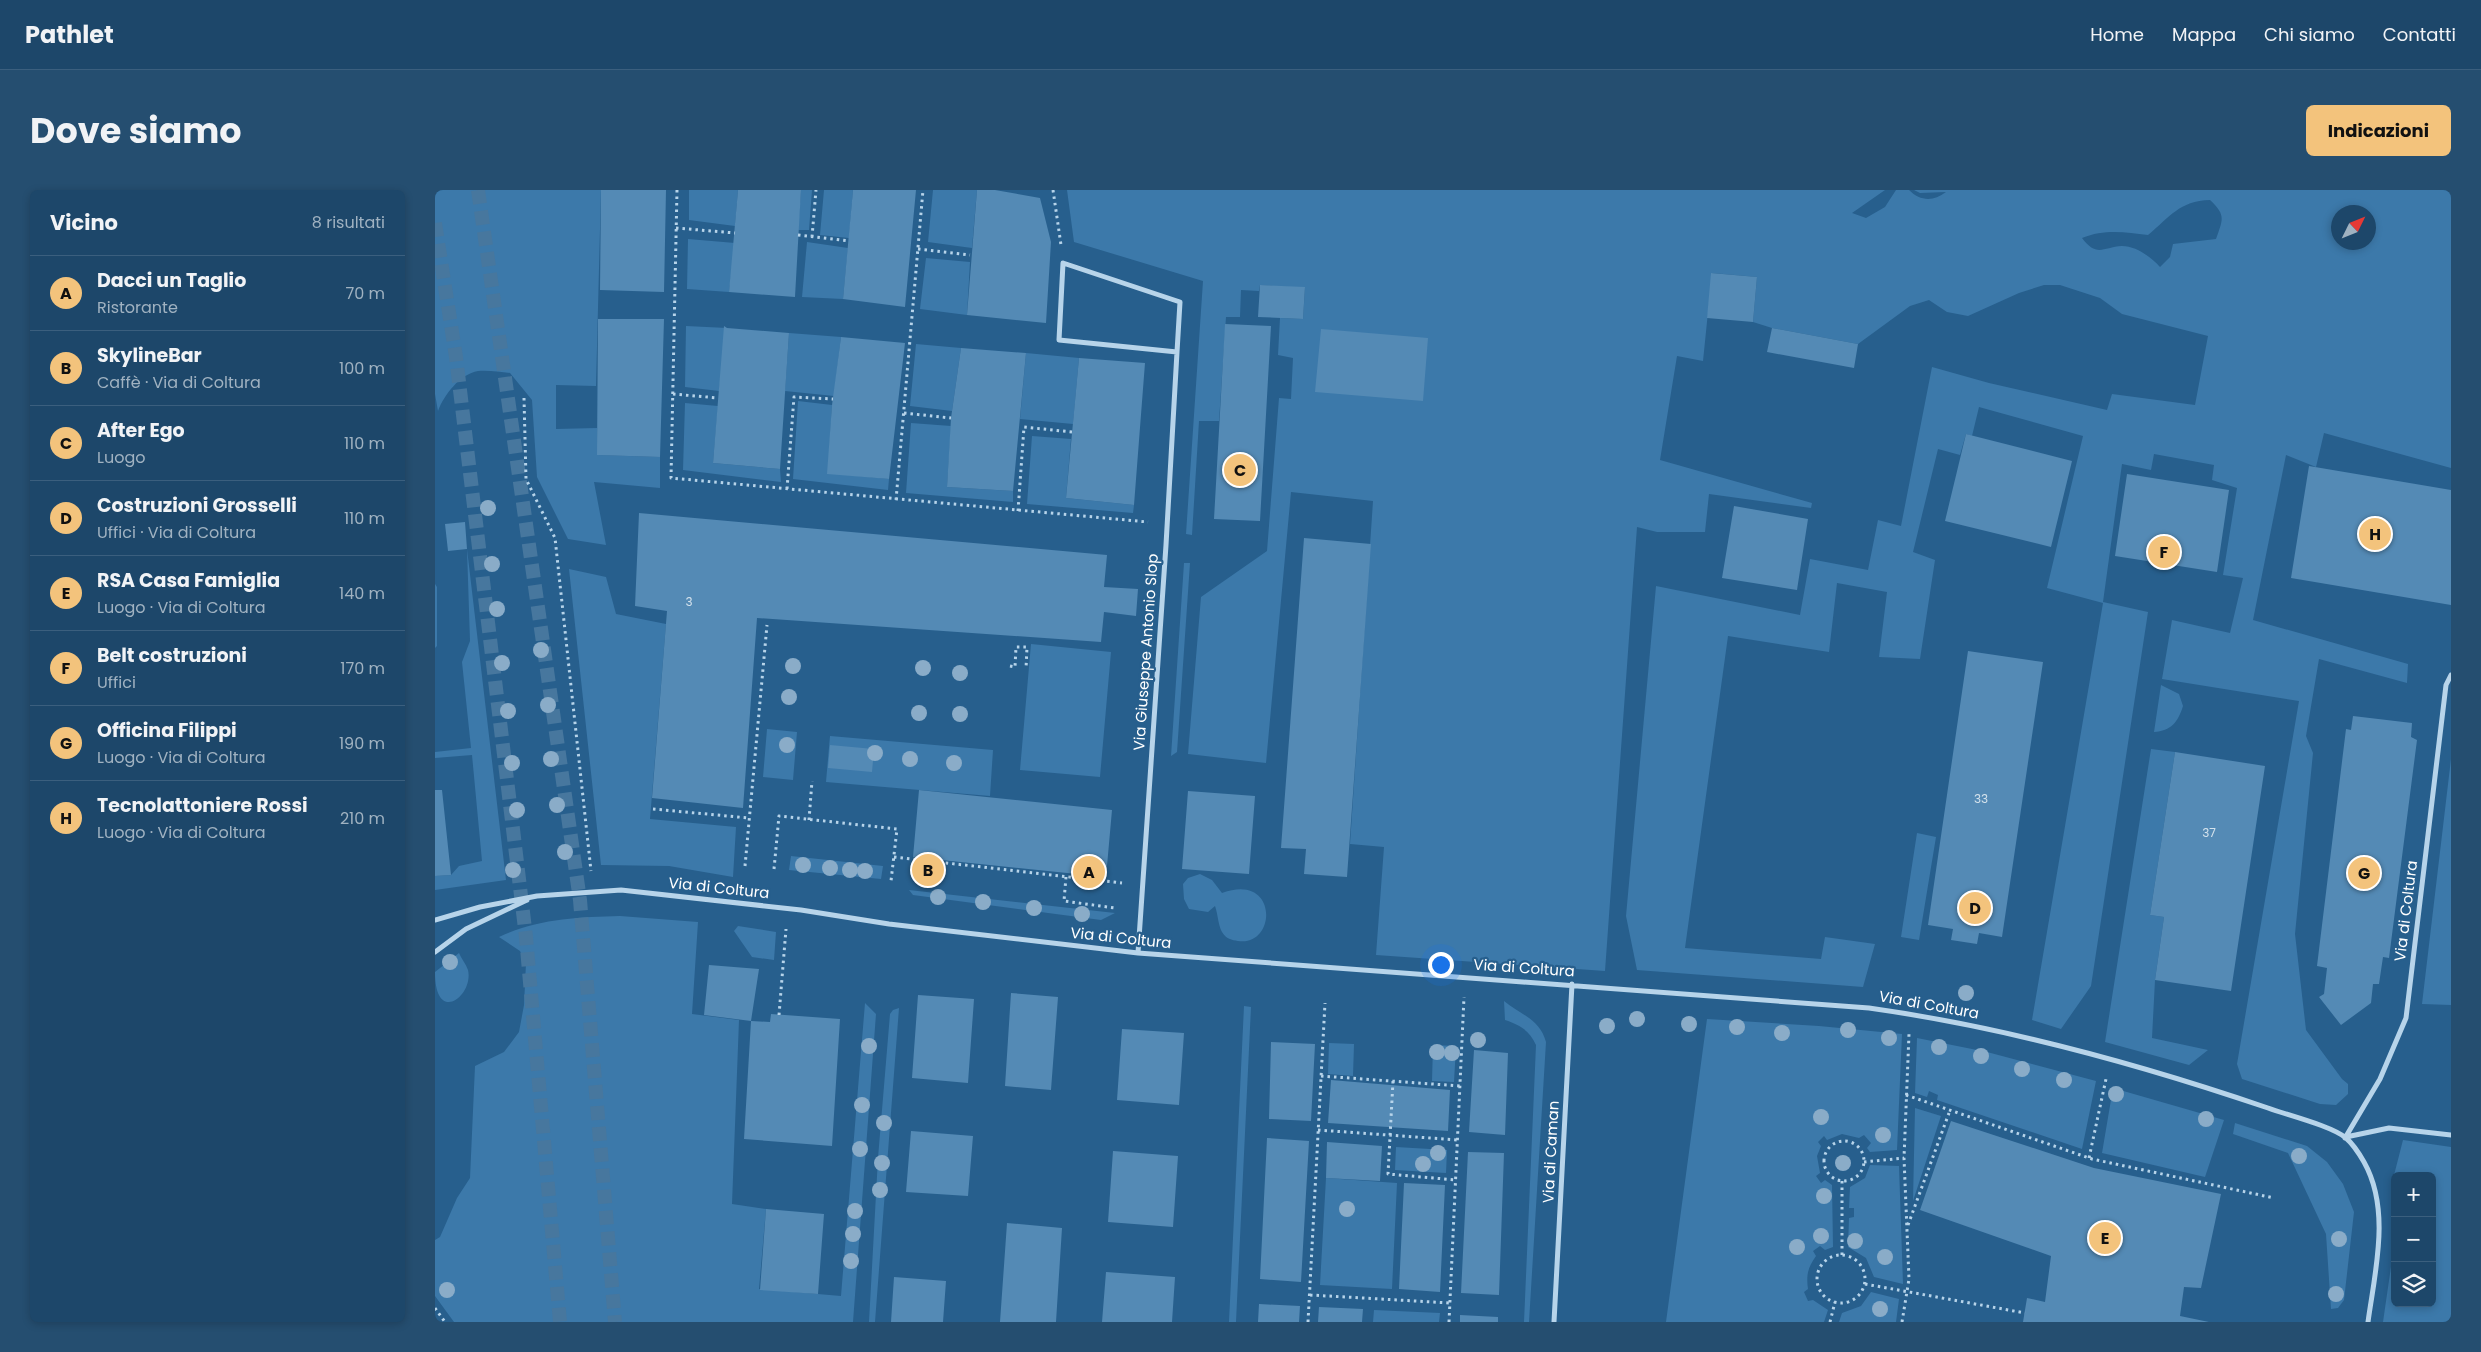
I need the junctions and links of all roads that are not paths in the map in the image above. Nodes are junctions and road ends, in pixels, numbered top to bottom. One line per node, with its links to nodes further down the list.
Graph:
1 (1177, 352): 1 (street, Via Giuseppe Antonio Slop); 6 (street, Via Giuseppe Antonio Slop)
2 (2451, 675): 9 (street, Via di Coltura)
3 (537, 896): 4 (street, Via di Coltura); 5 (street, Via di Coltura); 6 (street, Via di Coltura)
4 (435, 920)
5 (435, 952)
6 (1138, 953): 7 (street, Via di Coltura)
7 (1572, 984): 9 (street, Via di Coltura); 10 (street, Via di Caman)
8 (2451, 1135): 9 (street)
9 (2345, 1138): 11 (street, Via di Coltura)
10 (1554, 1322)
11 (2368, 1322)

